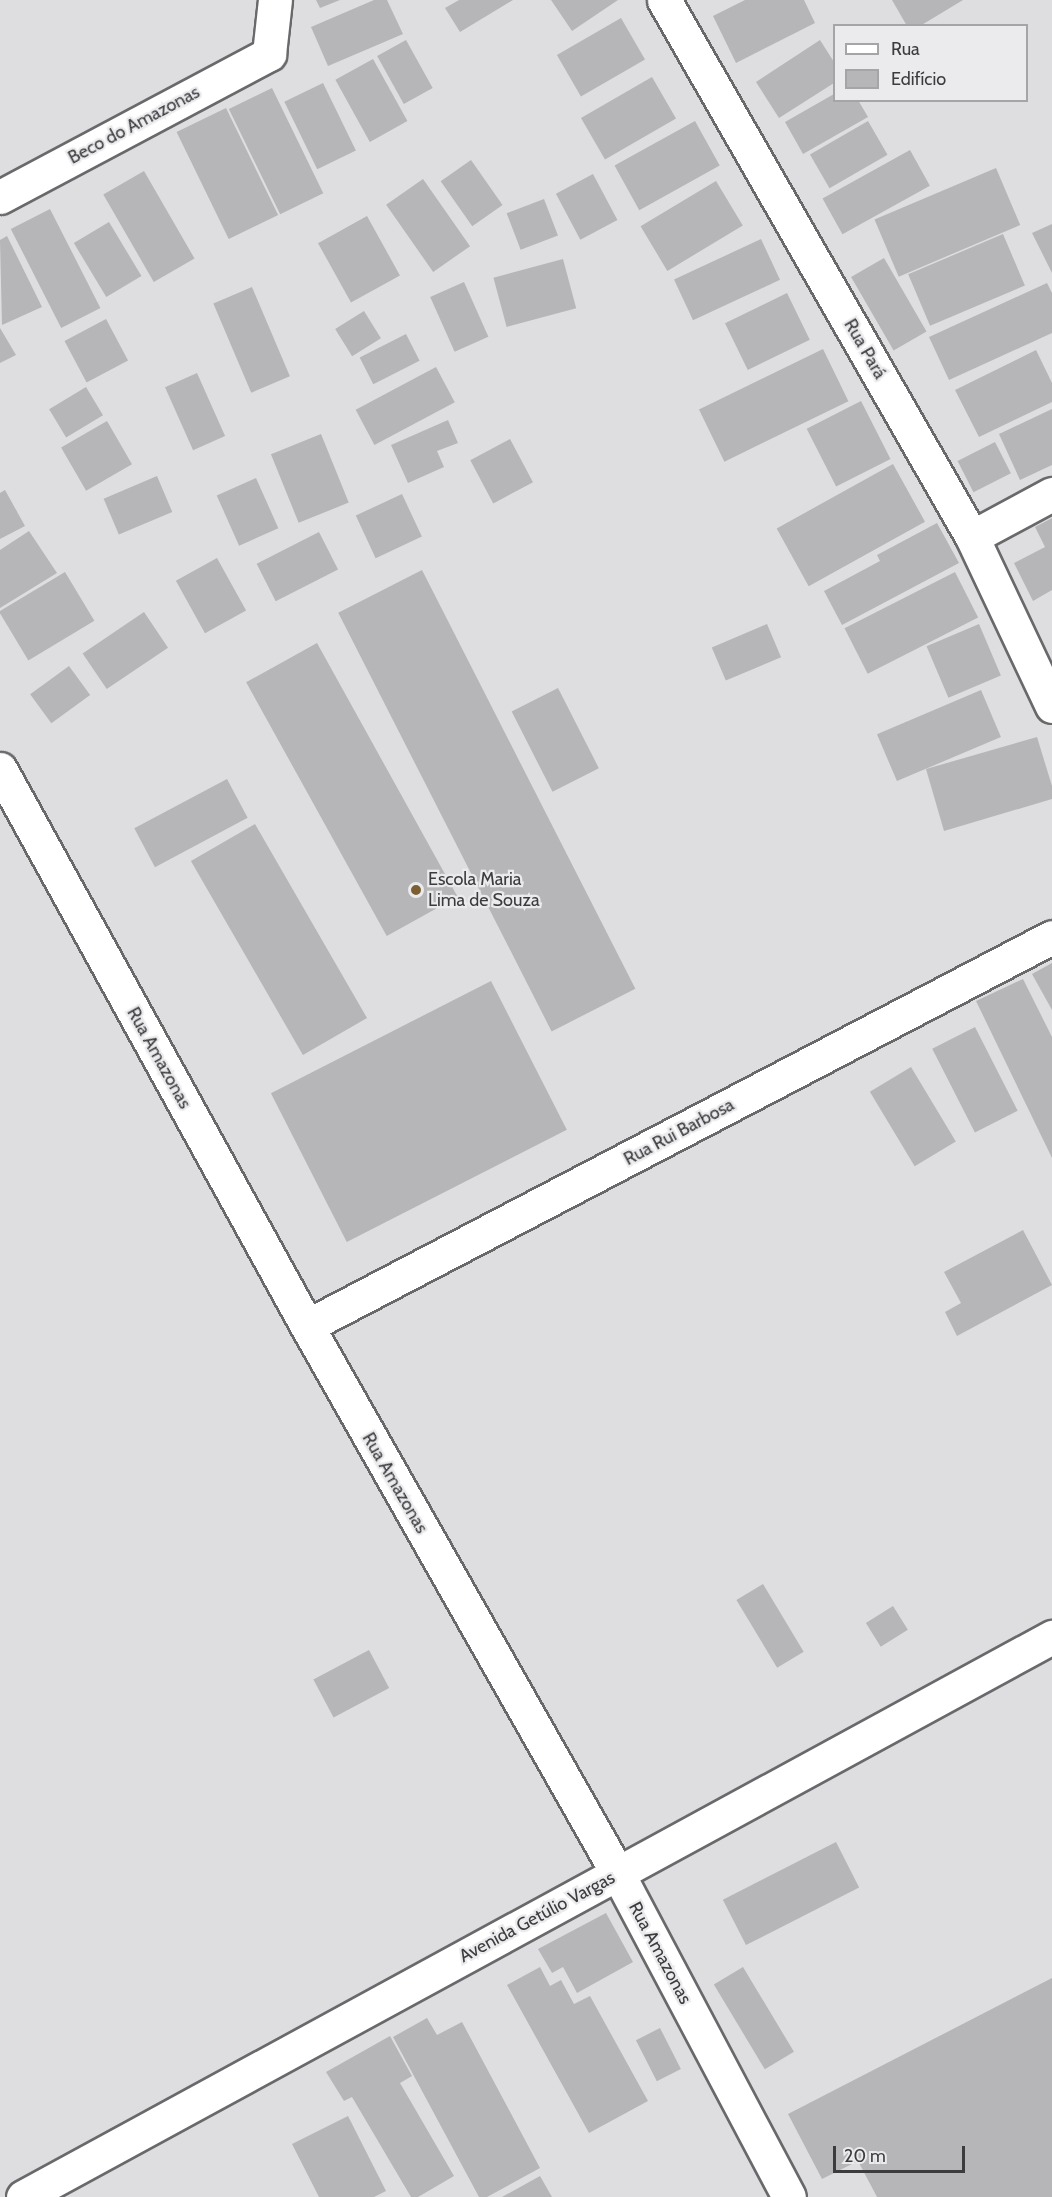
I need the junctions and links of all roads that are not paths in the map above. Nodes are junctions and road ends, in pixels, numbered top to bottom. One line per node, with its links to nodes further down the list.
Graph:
1 (275, 0): 3 (street, Beco do Amazonas)
2 (664, 0): 5 (street, Rua Pará)
3 (0, 197)
4 (1052, 494): 5 (street)
5 (972, 537): 6 (street, Rua Pará)
6 (1052, 706)
7 (0, 769): 9 (street, Rua Amazonas)
8 (1052, 938): 9 (street, Rua Rui Barbosa)
9 (307, 1326): 11 (street, Rua Amazonas)
10 (1052, 1637): 11 (street, Avenida Getúlio Vargas)
11 (618, 1874): 12 (street, Avenida Getúlio Vargas); 13 (street, Rua Amazonas)
12 (23, 2197)
13 (789, 2197)

